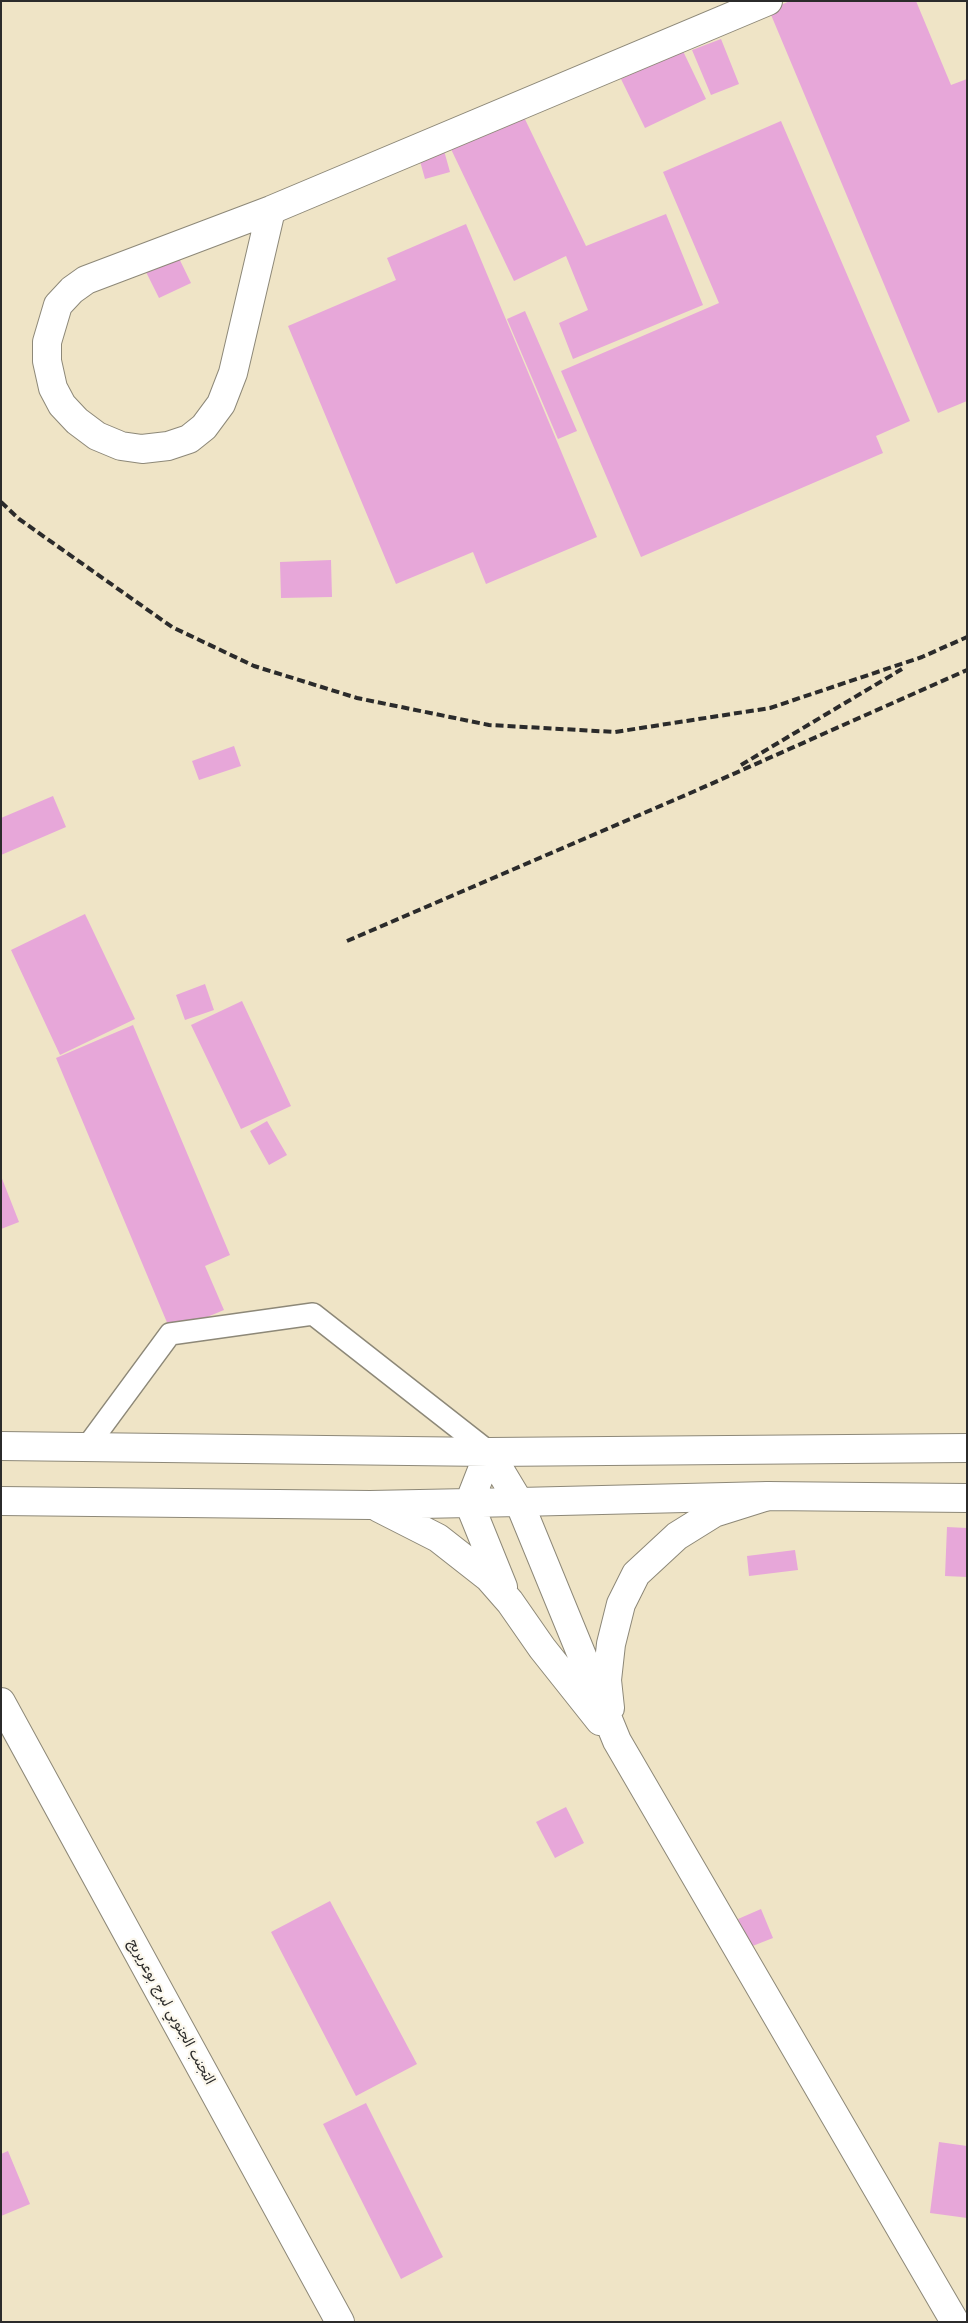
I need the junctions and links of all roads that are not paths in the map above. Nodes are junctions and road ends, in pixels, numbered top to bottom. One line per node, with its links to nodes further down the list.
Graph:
1 (768, 1): 2 (main road)
2 (271, 210): 2 (main road)
3 (1, 1446): 4 (main road)
4 (86, 1448): 6 (main road); 6 (lane)
5 (967, 1448): 6 (main road)
6 (489, 1452): 10 (main road); 11 (main road)
7 (768, 1496): 8 (main road); 10 (main road); 15 (main road)
8 (967, 1498)
9 (1, 1500): 12 (main road)
10 (519, 1502): 11 (main road); 15 (main road)
11 (469, 1503): 12 (main road); 13 (main road)
12 (370, 1505): 13 (main road)
13 (510, 1602): 15 (main road)
14 (1, 1702): 16 (main road, التجنب الجنوبي لبرج بوعريريج)
15 (617, 1741): 17 (main road)
16 (340, 2322)
17 (954, 2322)

